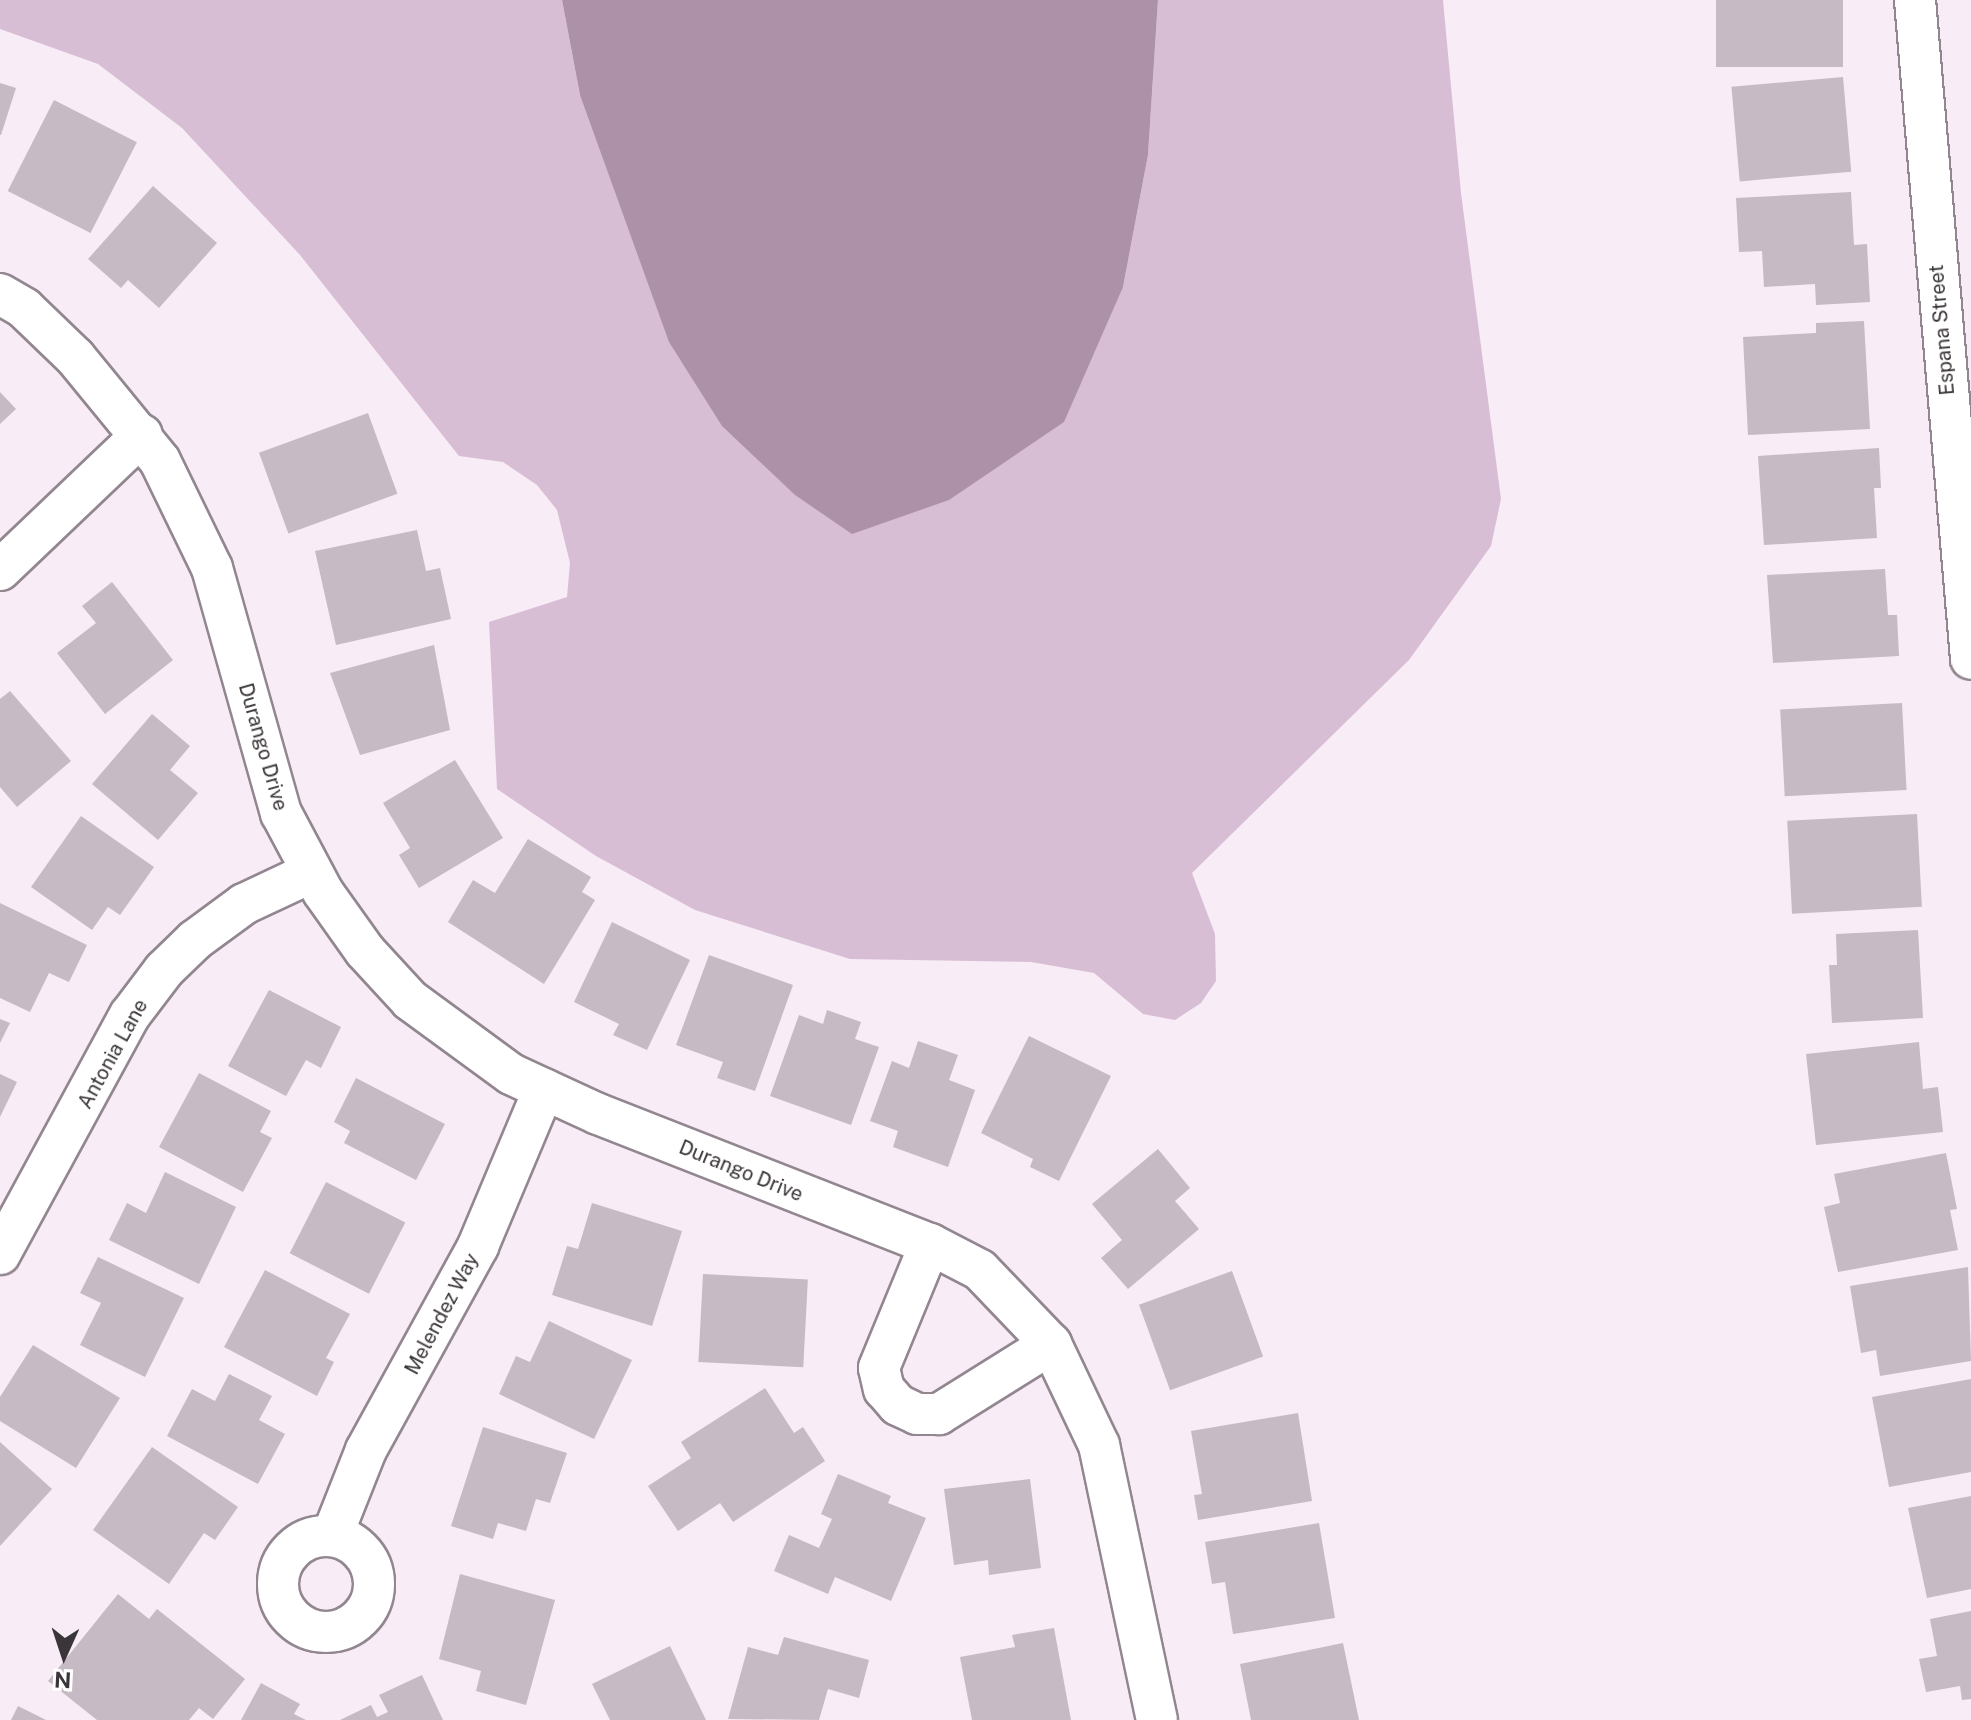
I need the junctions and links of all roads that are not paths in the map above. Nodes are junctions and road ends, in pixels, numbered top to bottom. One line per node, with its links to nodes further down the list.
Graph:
1 (1915, 0): 5 (street, Espana Street)
2 (0, 294): 3 (street, Durango Drive)
3 (142, 435): 4 (street); 7 (street, Durango Drive)
4 (0, 570)
5 (1967, 572): 6 (street, Espana Street)
6 (1971, 659)
7 (312, 872): 8 (street, Durango Drive); 10 (street, Antonia Lane)
8 (544, 1089): 9 (street, Durango Drive); 12 (street, Melendez Way)
9 (930, 1244): 11 (street, Durango Drive); 11 (street)
10 (0, 1254)
11 (1051, 1344): 13 (street, Durango Drive)
12 (332, 1536)
13 (1157, 1720)

